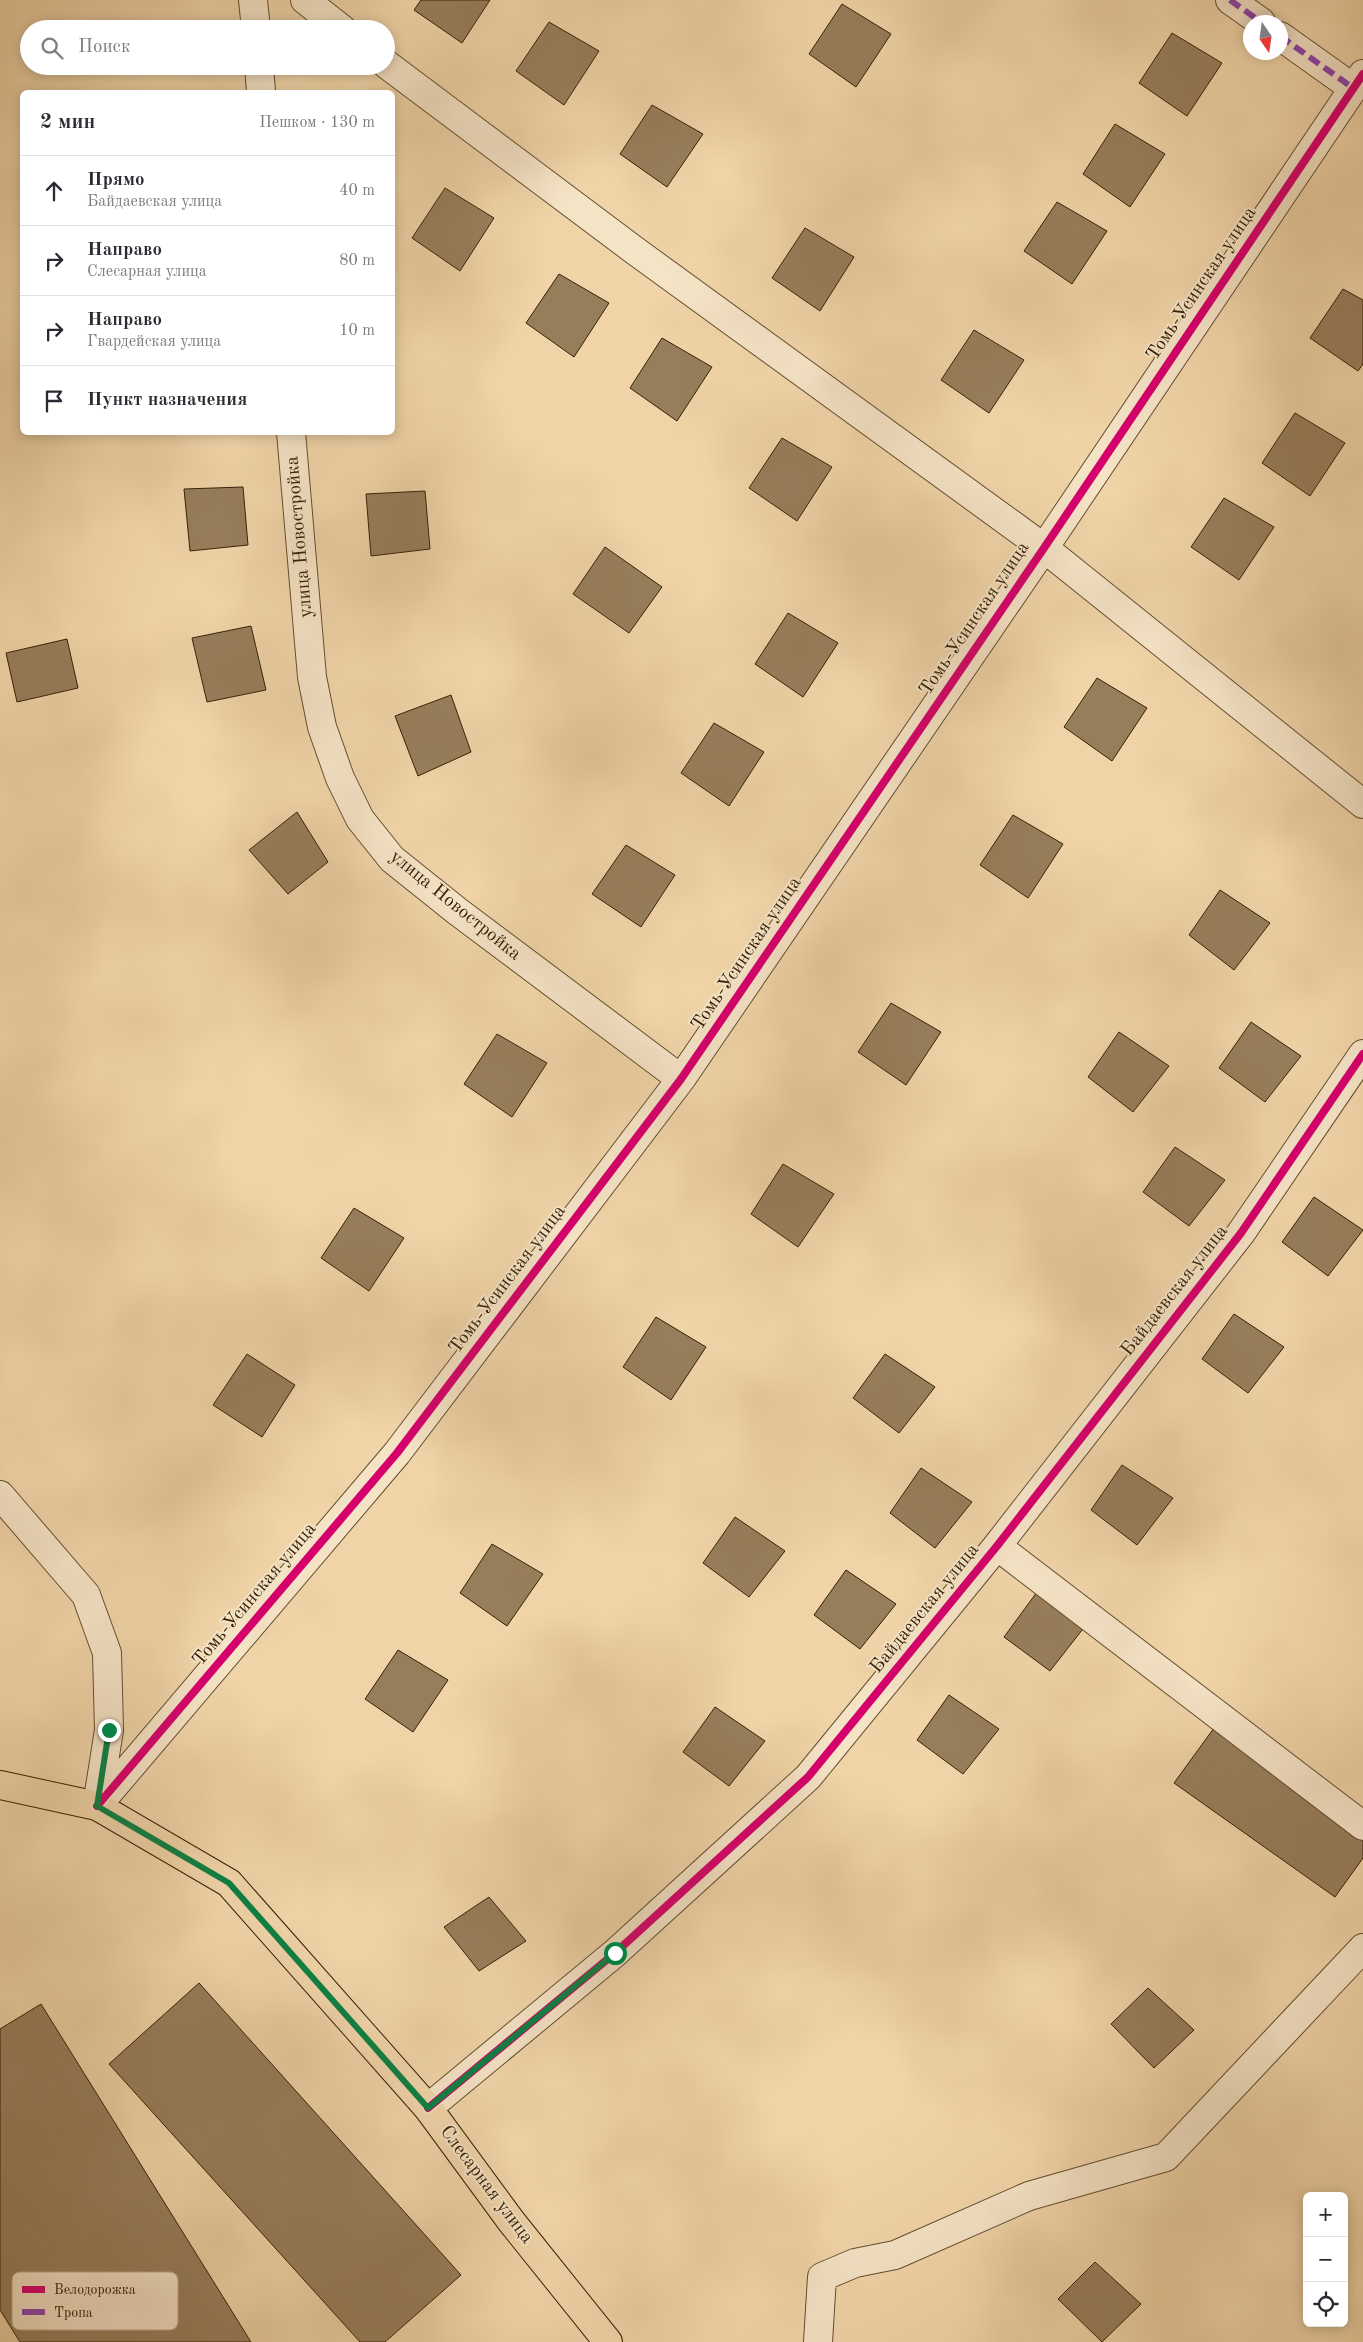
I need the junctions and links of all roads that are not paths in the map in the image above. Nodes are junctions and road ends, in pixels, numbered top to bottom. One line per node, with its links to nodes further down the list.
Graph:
1 (254, 0): 5 (street)
2 (306, 0): 6 (street)
3 (1230, 0): 4 (street)
4 (1251, 15)
5 (255, 20)
6 (331, 20)
7 (1288, 41): 10 (street)
8 (395, 71): 13 (street)
9 (260, 75): 11 (street)
10 (1358, 82): 13 (street, Томь-Усинская улица)
11 (262, 90)
12 (291, 435): 16 (street, улица Новостройка)
13 (1044, 548): 14 (street); 16 (street, Томь-Усинская улица)
14 (1363, 804)
15 (1363, 1054): 18 (street, Байдаевская улица)
16 (681, 1079): 20 (street, Томь-Усинская улица)
17 (0, 1495): 20 (street)
18 (997, 1546): 21 (street); 23 (street, Байдаевская улица)
19 (0, 1785): 20 (main road, Слесарная улица)
20 (97, 1806): 23 (main road, Слесарная улица)
21 (1363, 1826)
22 (1363, 1948): 25 (street)
23 (428, 2108): 24 (main road, Слесарная улица)
24 (608, 2342)
25 (818, 2342)

